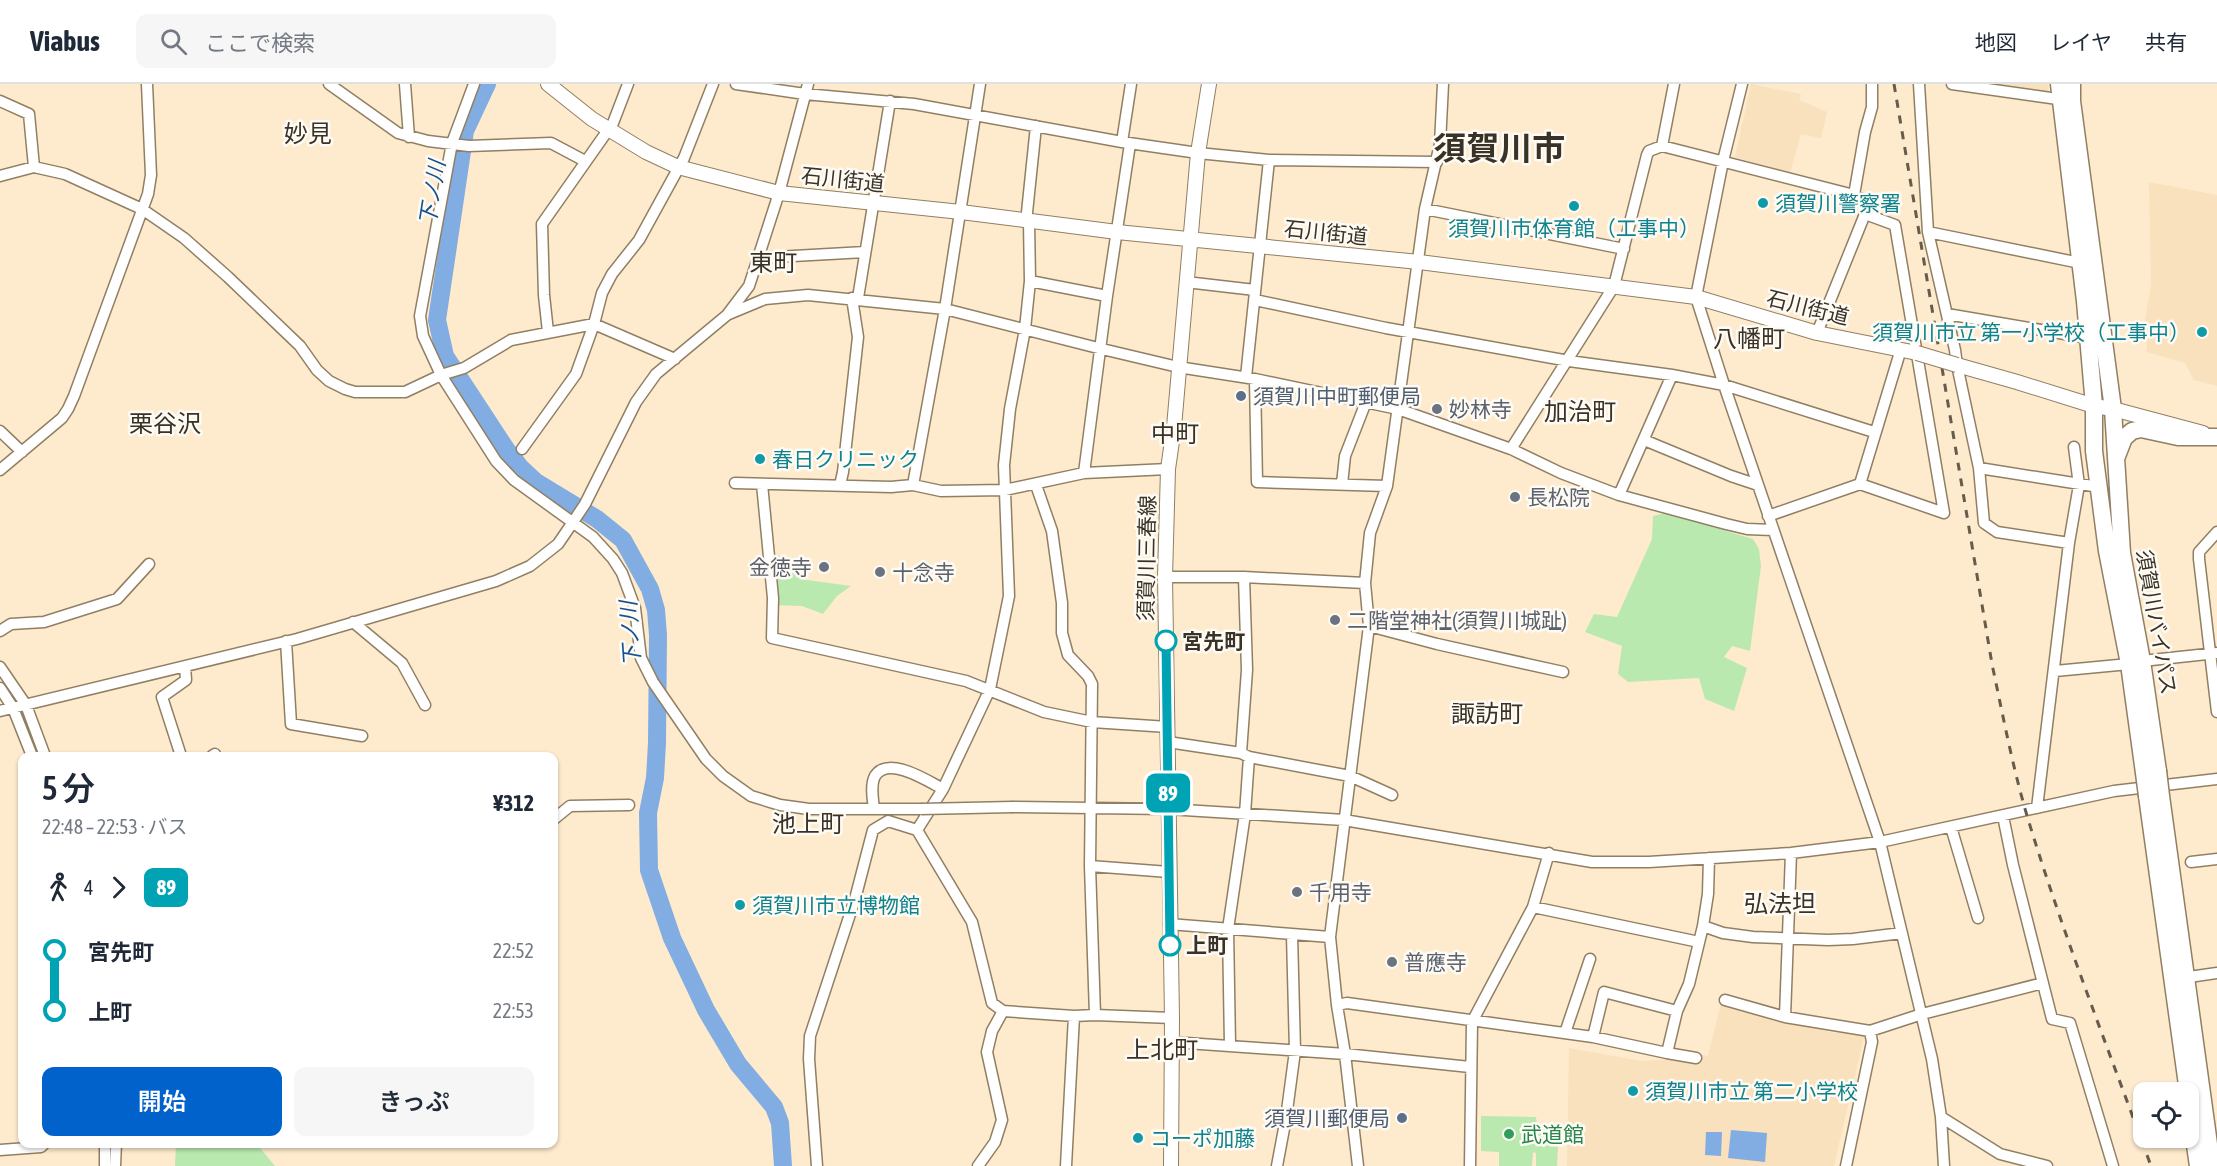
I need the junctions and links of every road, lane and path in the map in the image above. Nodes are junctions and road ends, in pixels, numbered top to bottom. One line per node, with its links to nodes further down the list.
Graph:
1 (147, 84): 41 (street)
2 (329, 84): 26 (street)
3 (405, 84): 26 (street)
4 (474, 84): 27 (street)
5 (548, 84): 25 (main road, 石川街道)
6 (628, 84): 25 (street)
7 (713, 84): 36 (street)
8 (736, 84): 19 (street)
9 (980, 84): 23 (street)
10 (1131, 84): 28 (street)
11 (1209, 84): 30 (main road, 須賀川三春線)
12 (1443, 84): 34 (street)
13 (1674, 84): 29 (street)
14 (1742, 84): 33 (street)
15 (1872, 84): 39 (street)
16 (1919, 84): 47 (street)
17 (1952, 84): 20 (street)
18 (2072, 84): 20 (highway, 須賀川バイパス)
19 (806, 89): 22 (street); 38 (street)
20 (2063, 95): 54 (highway, 須賀川バイパス); 74 (highway, 須賀川バイパス)
21 (0, 100): 35 (street)
22 (890, 101): 23 (street); 40 (street)
23 (975, 115): 24 (street); 43 (street)
24 (1036, 126): 28 (street); 45 (street)
25 (608, 129): 32 (street); 36 (main road, 石川街道)
26 (409, 137): 27 (street)
27 (452, 143): 32 (street); 79 (street)
28 (1126, 143): 30 (street); 46 (street)
29 (1662, 146): 33 (street); 50 (street)
30 (1198, 153): 31 (street); 48 (main road, 須賀川三春線)
31 (1269, 160): 34 (street); 49 (street)
32 (585, 161): 68 (street)
33 (1723, 161): 39 (street); 60 (street)
34 (1437, 162): 42 (street)
35 (34, 167): 37 (street); 41 (street)
36 (678, 167): 38 (main road, 石川街道); 65 (street)
37 (0, 176)
38 (778, 194): 40 (main road, 石川街道); 52 (street)
39 (1854, 195): 44 (street)
40 (873, 203): 43 (main road, 石川街道); 51 (street)
41 (142, 209): 79 (street); 94 (street)
42 (1425, 209): 50 (street); 53 (street)
43 (961, 212): 45 (main road, 石川街道); 62 (street)
44 (1865, 214): 69 (street); 73 (street)
45 (1027, 222): 46 (main road, 石川街道); 55 (street)
46 (1118, 232): 48 (main road, 石川街道); 59 (street)
47 (1928, 232): 54 (street); 63 (street)
48 (1191, 239): 49 (main road, 石川街道); 56 (main road, 須賀川三春線)
49 (1260, 246): 53 (main road, 石川街道); 58 (street)
50 (1624, 249): 57 (street)
51 (865, 252): 52 (street); 61 (street)
52 (758, 258): 64 (street)
53 (1419, 262): 57 (main road, 石川街道); 67 (street)
54 (2080, 264): 70 (highway, 須賀川バイパス)
55 (1030, 280): 59 (street); 66 (street)
56 (1186, 282): 58 (street); 78 (main road, 須賀川三春線)
57 (1614, 286): 60 (main road, 石川街道); 76 (street)
58 (1255, 295): 67 (street); 81 (street)
59 (1107, 296): 72 (street)
60 (1696, 297): 69 (main road, 石川街道); 82 (street)
61 (855, 298): 62 (street); 64 (street); 104 (street)
62 (945, 309): 66 (street); 105 (street)
63 (1947, 314): 70 (street); 77 (street)
64 (727, 315): 75 (street)
65 (594, 324): 68 (street); 75 (street); 92 (street)
66 (1024, 329): 72 (street); 111 (street)
67 (1408, 331): 76 (street); 85 (street)
68 (548, 332): 79 (street)
69 (1817, 333): 71 (main road, 石川街道)
70 (2088, 338): 84 (highway, 須賀川バイパス)
71 (1900, 349): 73 (main road, 石川街道); 88 (street)
72 (1102, 350): 78 (street); 99 (street)
73 (1917, 353): 77 (main road, 石川街道, bridge); 103 (street)
74 (2105, 355): 84 (highway); 86 (highway, 須賀川バイパス)
75 (675, 359): 114 (street)
76 (1569, 361): 80 (street); 93 (street)
77 (1957, 365): 84 (main road, 石川街道); 96 (street)
78 (1178, 367): 81 (street); 97 (main road, 須賀川三春線)
79 (441, 375): 114 (street)
80 (1672, 375): 82 (street); 90 (street)
81 (1250, 378): 83 (street); 102 (street)
82 (1724, 385): 88 (street); 107 (street)
83 (1366, 402): 85 (street); 102 (street)
84 (2094, 406): 86 (main road, 石川街道); 110 (highway, 須賀川バイパス)
85 (1398, 409): 93 (street); 109 (street)
86 (2112, 409): 89 (main road, 石川街道); 95 (highway, 須賀川バイパス)
87 (0, 431): 94 (street)
88 (1875, 432): 103 (street)
89 (2217, 437): 95 (highway)
90 (1644, 440): 107 (street); 112 (street)
91 (2074, 447): 108 (street)
92 (522, 449)
93 (1511, 449): 112 (street)
94 (22, 452): 98 (street)
95 (2115, 461): 127 (highway, 須賀川バイパス)
96 (1979, 468): 108 (street); 117 (street)
97 (1168, 469): 99 (street); 119 (main road, 須賀川三春線)
98 (0, 470)
99 (1084, 473): 106 (street)
100 (735, 483): 101 (street)
101 (762, 484): 104 (street); 133 (street)
102 (1342, 484): 109 (street)
103 (1860, 484): 113 (street)
104 (840, 485): 105 (street)
105 (913, 485): 111 (street)
106 (1036, 485): 111 (street); 139 (street)
107 (1758, 485): 113 (street)
108 (2079, 485): 110 (street); 117 (street)
109 (1387, 486): 121 (street)
110 (2099, 487): 127 (highway, 須賀川バイパス)
111 (1005, 490): 133 (street)
112 (1619, 495): 115 (street)
113 (1768, 516): 115 (street)
114 (573, 522): 122 (street); 154 (street)
115 (1773, 530): 162 (street)
116 (2217, 532): 126 (street)
117 (2069, 543): 130 (street)
118 (149, 564): 124 (street)
119 (1165, 577): 120 (street); 140 (main road, 須賀川三春線)
120 (1244, 577): 121 (street); 146 (street)
121 (1365, 583): 123 (street)
122 (353, 622): 125 (street); 135 (street)
123 (1369, 626): 131 (street); 147 (street)
124 (0, 631)
125 (286, 641): 128 (street); 141 (street)
126 (2214, 654): 127 (street); 138 (street)
127 (2136, 663): 130 (street); 182 (highway, 須賀川バイパス, bridge)
128 (185, 666): 134 (street); 145 (street)
129 (0, 667): 134 (street)
130 (2055, 671): 153 (street)
131 (1563, 672)
132 (0, 688): 136 (street)
133 (990, 689): 139 (street); 149 (street)
134 (26, 705): 136 (street); 144 (street)
135 (425, 705)
136 (13, 708): 137 (street); 143 (street)
137 (0, 711)
138 (2217, 712)
139 (1092, 722): 140 (street); 152 (street)
140 (1168, 727): 142 (main road, 須賀川三春線)
141 (362, 736)
142 (1168, 742): 146 (street); 155 (main road, 須賀川三春線)
143 (30, 752)
144 (44, 752)
145 (180, 752)
146 (1245, 755): 147 (street); 156 (street)
147 (1350, 776): 150 (street); 159 (street)
148 (2217, 779): 153 (street)
149 (943, 789): 154 (street); 161 (street)
150 (1392, 795)
151 (629, 805): 157 (street)
152 (1090, 808): 154 (street, bridge); 155 (street); 168 (street)
153 (2037, 808): 158 (street)
154 (874, 809)
155 (1168, 809): 156 (street); 169 (main road, 須賀川三春線)
156 (1245, 814): 159 (street); 174 (street)
157 (558, 816)
158 (2003, 816): 160 (street); 183 (street)
159 (1344, 820): 164 (street); 177 (street)
160 (1951, 827): 162 (street); 171 (street)
161 (917, 830): 186 (street); 214 (street)
162 (1880, 842): 163 (street); 175 (street)
163 (1791, 853): 165 (street); 178 (street)
164 (1549, 854): 165 (street); 170 (street)
165 (1709, 858): 173 (street)
166 (2217, 859): 167 (street)
167 (2191, 862)
168 (1090, 866): 169 (street); 189 (street)
169 (1169, 872): 172 (main road, 須賀川三春線)
170 (1533, 907): 179 (street); 193 (street)
171 (1978, 918)
172 (1169, 924): 174 (street); 192 (main road, 須賀川三春線)
173 (1703, 926): 178 (street); 179 (street)
174 (1228, 929): 176 (street); 198 (street)
175 (1902, 933): 178 (street); 188 (street)
176 (1292, 935): 177 (street); 199 (street)
177 (1330, 937): 185 (street)
178 (1788, 937): 191 (street)
179 (1699, 942): 187 (street)
180 (1590, 959): 195 (street)
181 (2217, 973): 182 (street)
182 (2180, 978): 204 (highway, 須賀川バイパス); 227 (highway, 須賀川バイパス)
183 (2043, 983): 188 (street); 225 (street)
184 (1725, 1000): 191 (street)
185 (1336, 1005): 193 (street); 201 (street)
186 (1003, 1011): 190 (street); 215 (street)
187 (1677, 1011): 196 (street); 200 (street)
188 (1922, 1014): 194 (street); 205 (street)
189 (1095, 1015): 190 (street); 192 (street)
190 (1074, 1016): 216 (street)
191 (1785, 1017): 194 (street)
192 (1172, 1018): 197 (main road, 須賀川三春線)
193 (1472, 1022): 195 (street); 203 (street)
194 (1870, 1031): 221 (street)
195 (1565, 1034): 196 (street)
196 (1593, 1037): 200 (street)
197 (1172, 1042): 198 (street); 217 (main road, 須賀川三春線)
198 (1230, 1045): 199 (street)
199 (1295, 1051): 201 (street); 218 (street)
200 (1667, 1053): 202 (street)
201 (1345, 1054): 203 (street); 219 (street)
202 (1696, 1058)
203 (1470, 1067): 220 (street)
204 (2187, 1082)
205 (1941, 1116): 211 (street); 222 (street)
206 (27, 1148): 210 (street)
207 (105, 1148): 212 (street)
208 (116, 1148): 213 (street)
209 (2196, 1148): 226 (highway, 須賀川バイパス)
210 (0, 1150)
211 (2000, 1154): 223 (street); 224 (street)
212 (105, 1166)
213 (115, 1166)
214 (817, 1166)
215 (978, 1166)
216 (1066, 1166)
217 (1171, 1166)
218 (1277, 1166)
219 (1358, 1166)
220 (1470, 1166)
221 (1846, 1166)
222 (1944, 1166)
223 (2001, 1166)
224 (2047, 1166)
225 (2113, 1166)
226 (2198, 1166)
227 (2212, 1166)

